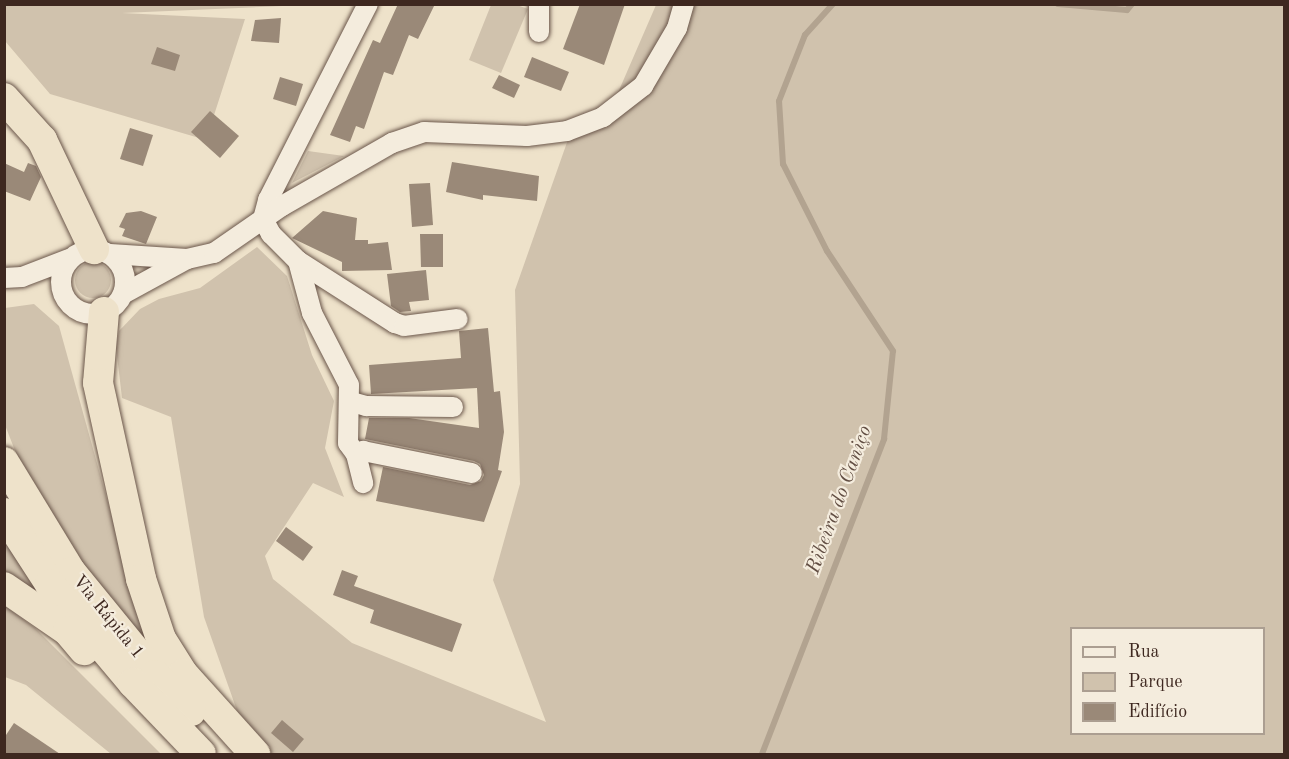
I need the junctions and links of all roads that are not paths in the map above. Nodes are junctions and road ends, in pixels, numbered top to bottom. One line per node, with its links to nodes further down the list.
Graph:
1 (368, 4): 6 (street)
2 (539, 4): 4 (street)
3 (684, 4): 6 (street)
4 (539, 32)
5 (4, 98): 7 (highway)
6 (263, 219): 8 (street); 9 (street)
7 (91, 254): 8 (street); 10 (street); 11 (street); 12 (street)
8 (187, 259): 12 (street)
9 (298, 261): 13 (street); 14 (street)
10 (13, 278): 11 (street)
11 (62, 290): 12 (street)
12 (113, 303): 25 (highway)
13 (458, 319)
14 (352, 402): 15 (street); 16 (street)
15 (453, 407)
16 (356, 454): 18 (street); 19 (street)
17 (4, 462): 24 (highway, Via Rápida 1)
18 (472, 473)
19 (363, 483)
20 (4, 513): 23 (highway, Via Rápida 1)
21 (4, 587): 22 (highway)
22 (180, 754)
23 (201, 754)
24 (233, 754)
25 (255, 754)

